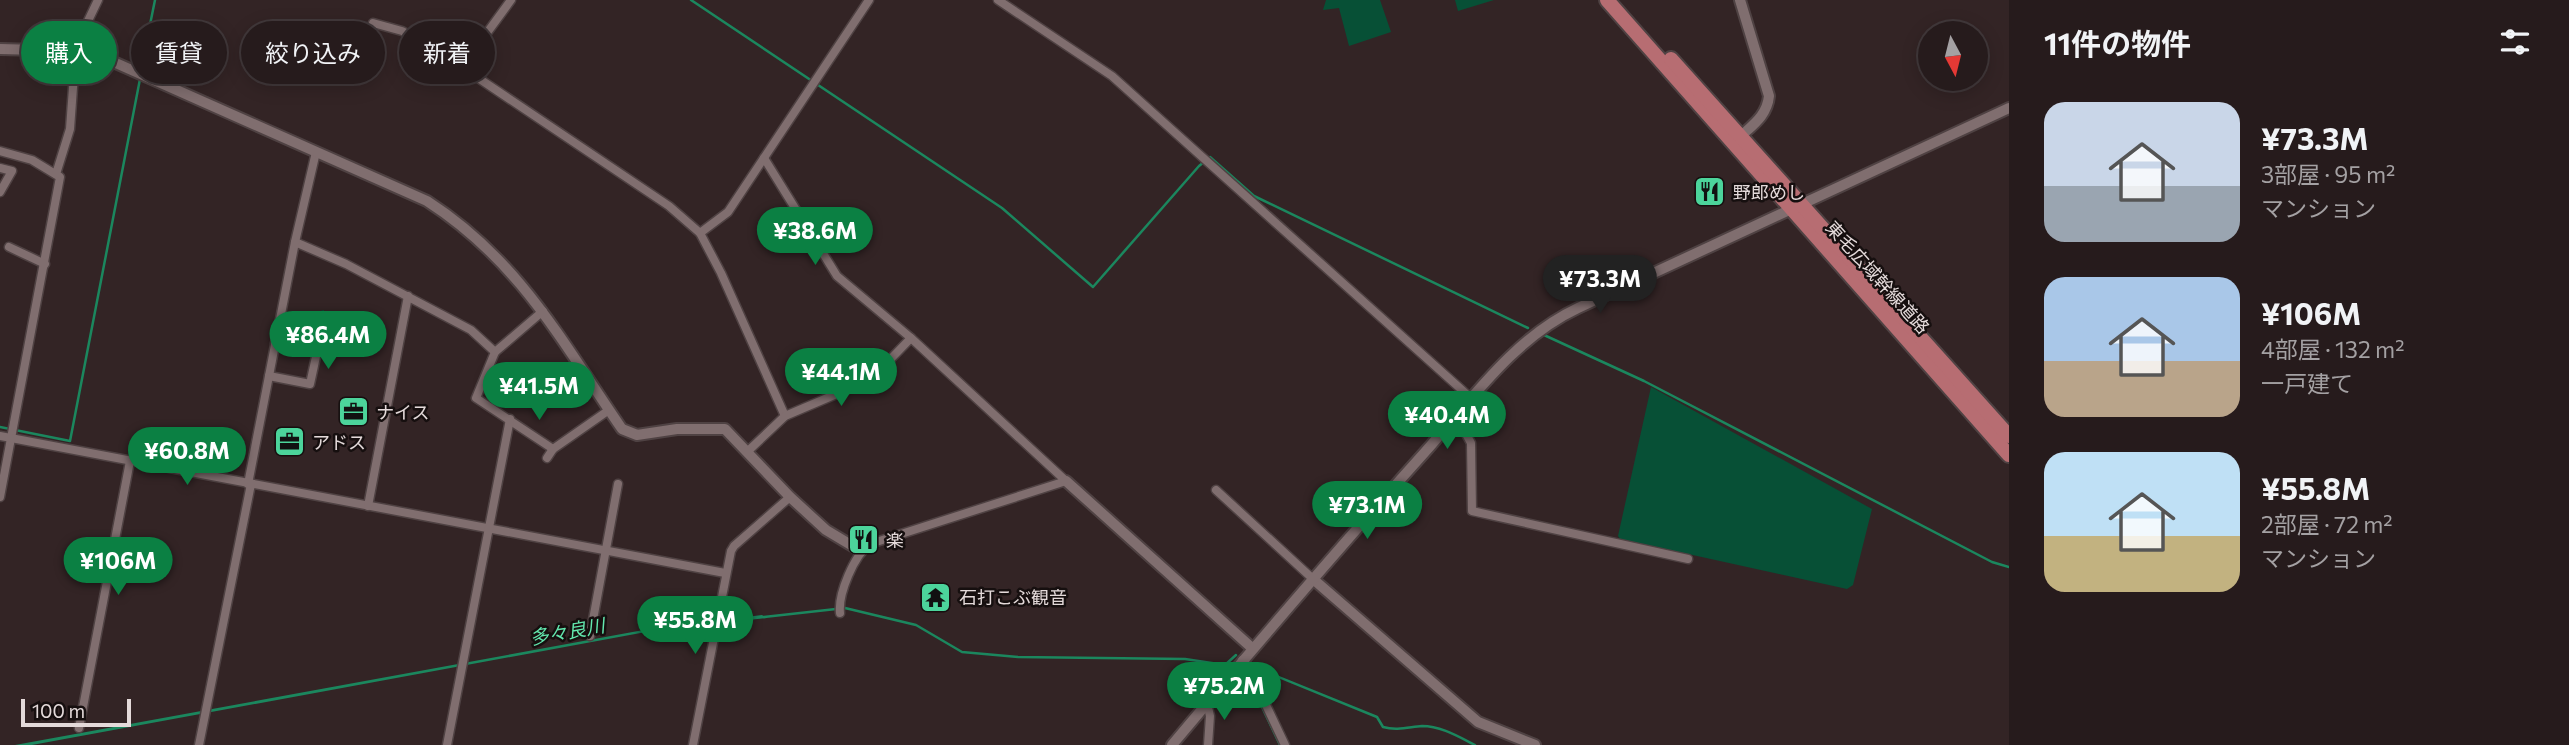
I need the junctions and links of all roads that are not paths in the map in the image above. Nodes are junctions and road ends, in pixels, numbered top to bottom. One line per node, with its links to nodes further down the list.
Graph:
1 (98, 0): 8 (street)
2 (511, 0): 9 (street)
3 (869, 0): 19 (street)
4 (998, 0): 34 (street)
5 (1607, 0): 23 (highway, 東毛広域幹線道路)
6 (1619, 0): 16 (highway, 東毛広域幹線道路)
7 (1740, 0): 16 (street)
8 (88, 21)
9 (495, 22)
10 (0, 49): 11 (street)
11 (21, 50)
12 (117, 64): 18 (street)
13 (73, 84): 21 (street)
14 (488, 84): 24 (street)
15 (2009, 108): 23 (street)
16 (1741, 136): 23 (highway, 東毛広域幹線道路)
17 (0, 151): 21 (street)
18 (316, 152): 25 (street); 29 (street)
19 (764, 158): 24 (street); 30 (street)
20 (0, 168): 22 (street)
21 (56, 174): 27 (street)
22 (0, 192)
23 (1797, 207): 34 (street); 40 (highway, 東毛広域幹線道路); 44 (highway, 東毛広域幹線道路)
24 (700, 233): 36 (street)
25 (295, 242): 28 (street); 31 (street)
26 (9, 247): 27 (street)
27 (45, 264): 41 (street)
28 (408, 296): 32 (street); 53 (street)
29 (543, 312): 32 (street); 35 (street)
30 (911, 338): 36 (street); 47 (street)
31 (275, 343): 33 (street); 33 (street)
32 (495, 352): 38 (street)
33 (269, 376): 48 (street)
34 (1472, 399): 37 (street)
35 (609, 410): 42 (street); 43 (street)
36 (785, 416): 43 (street)
37 (1457, 416): 57 (street); 59 (street)
38 (510, 419): 42 (street); 54 (street)
39 (0, 436): 41 (street)
40 (2009, 436)
41 (11, 438): 46 (street); 51 (street)
42 (553, 449): 45 (street)
43 (747, 452): 52 (street)
44 (2009, 455)
45 (547, 458)
46 (130, 461): 48 (street); 65 (street)
47 (1066, 481): 56 (street); 62 (street)
48 (249, 484): 53 (street); 66 (street)
49 (618, 484): 55 (street)
50 (1216, 490): 59 (street)
51 (0, 497)
52 (790, 498): 56 (street); 58 (street)
53 (368, 506): 54 (street)
54 (488, 529): 55 (street); 67 (street)
55 (607, 551): 58 (street); 61 (street)
56 (861, 551): 60 (street)
57 (1688, 559)
58 (725, 573): 68 (street)
59 (1313, 579): 62 (street); 72 (street)
60 (840, 613)
61 (590, 636)
62 (1252, 648): 63 (street)
63 (1242, 660): 64 (street); 71 (street)
64 (1207, 703): 69 (street); 70 (street)
65 (79, 728)
66 (199, 745)
67 (447, 745)
68 (693, 745)
69 (1172, 745)
70 (1208, 745)
71 (1285, 745)
72 (1535, 745)

